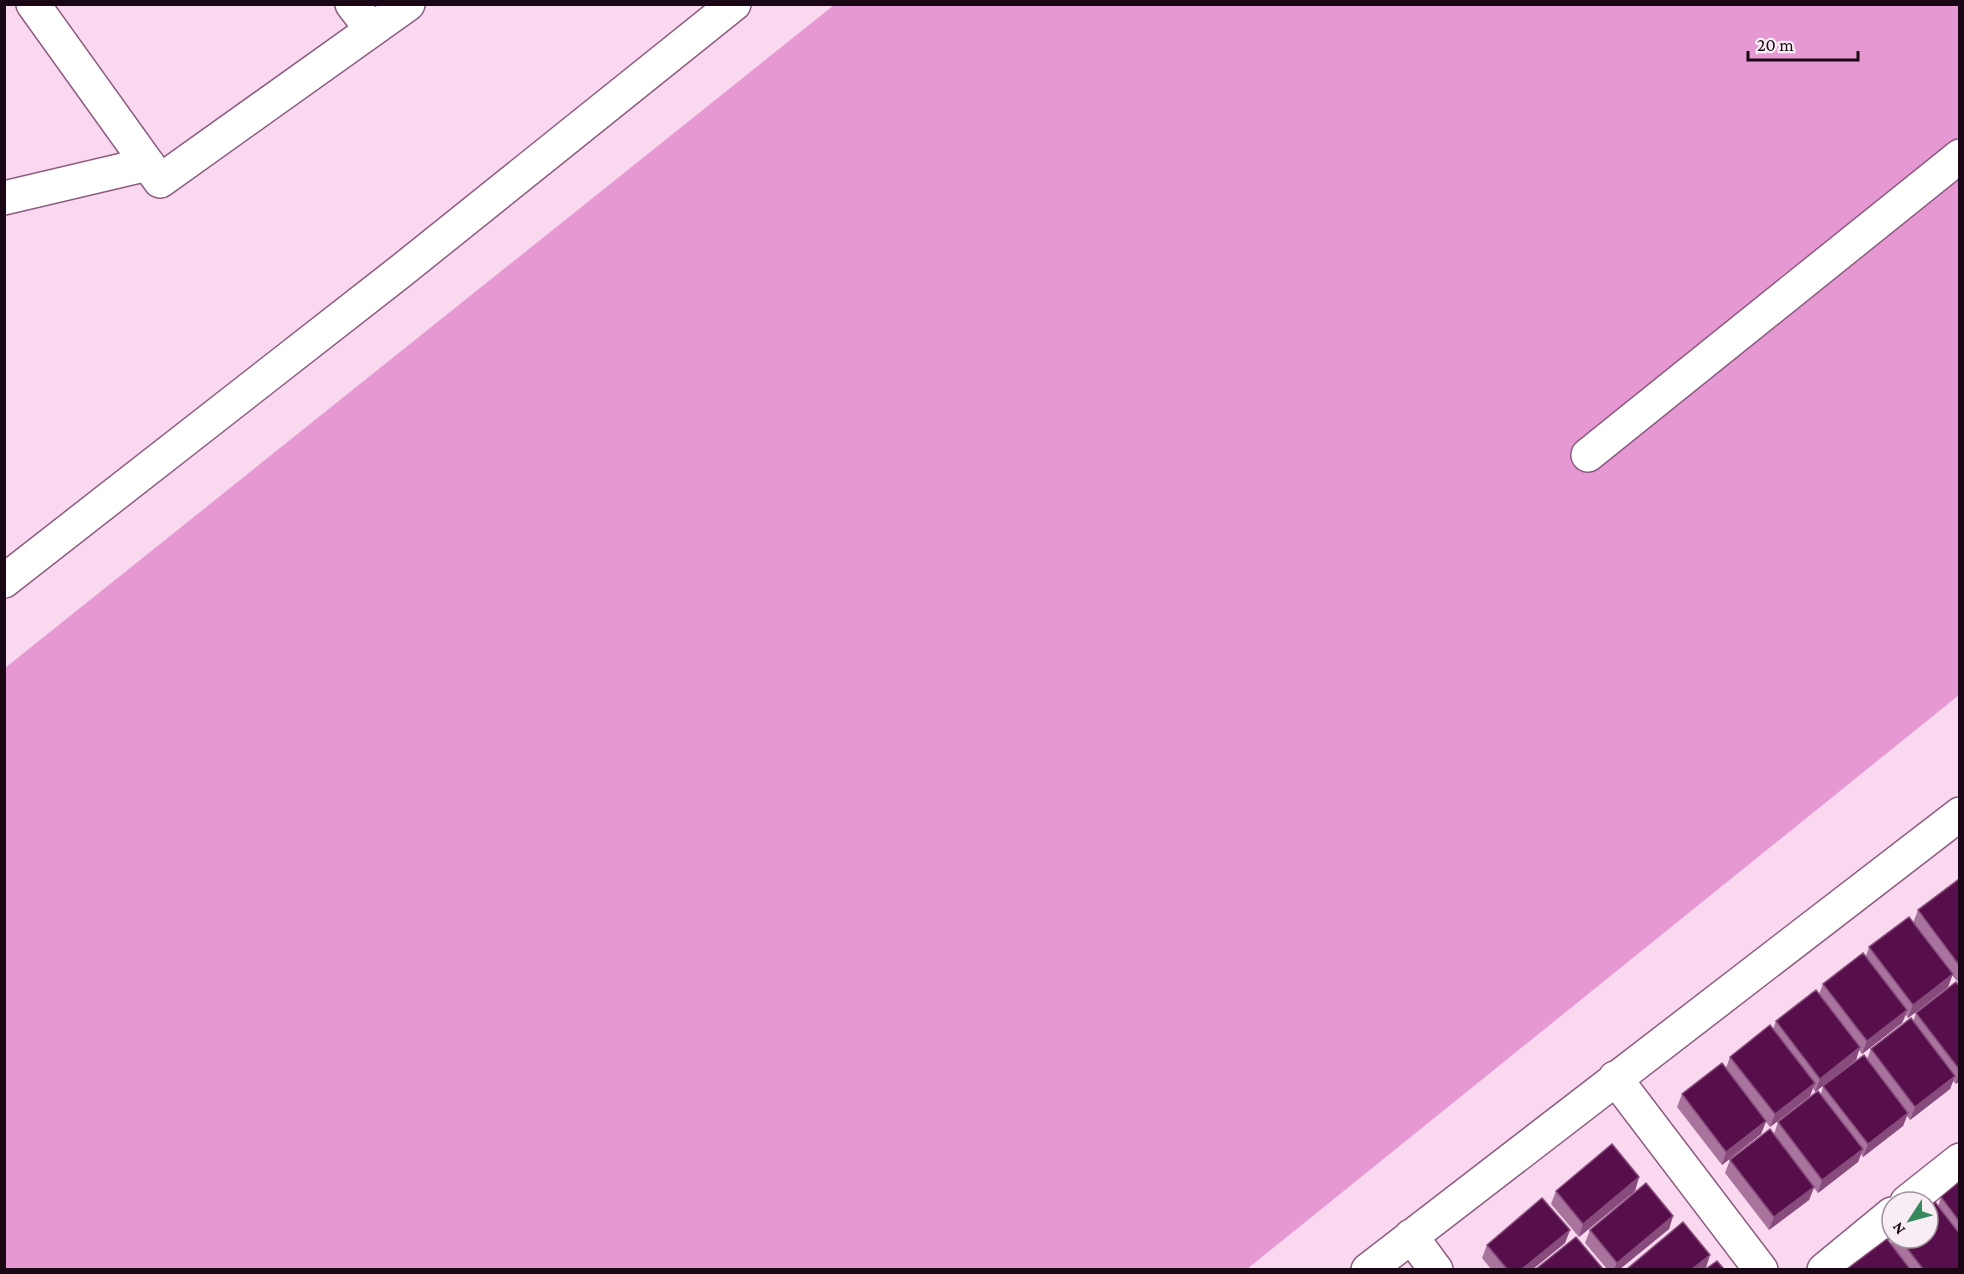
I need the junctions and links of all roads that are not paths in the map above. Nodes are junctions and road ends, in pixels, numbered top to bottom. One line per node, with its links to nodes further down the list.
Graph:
1 (33, 4): 7 (street)
2 (352, 4): 5 (street)
3 (408, 4): 5 (street)
4 (734, 4): 10 (street)
5 (372, 30): 7 (street)
6 (1959, 156): 9 (street)
7 (148, 164): 8 (street)
8 (4, 198)
9 (1588, 455)
10 (4, 581)
11 (1959, 814): 12 (street)
12 (1615, 1078): 16 (street); 19 (street)
13 (1959, 1160): 14 (street)
14 (1922, 1190)
15 (1880, 1224): 20 (street)
16 (1411, 1236): 17 (street); 18 (street)
17 (1368, 1269)
18 (1436, 1269)
19 (1761, 1269)
20 (1824, 1269)

